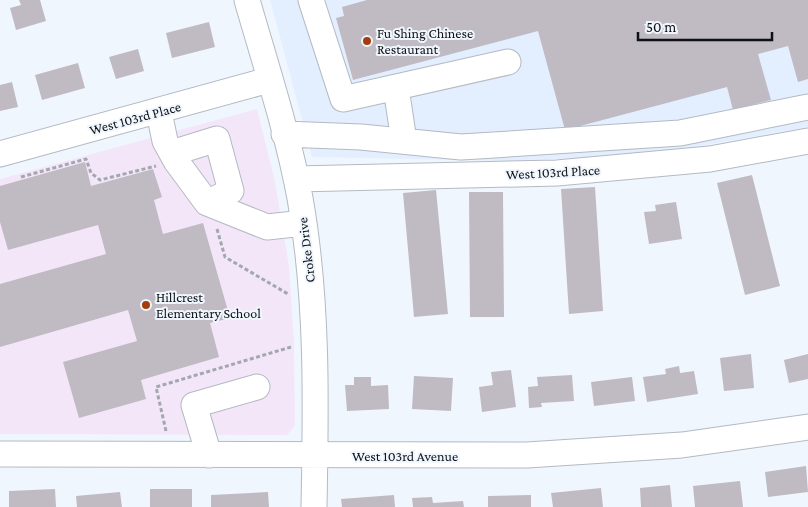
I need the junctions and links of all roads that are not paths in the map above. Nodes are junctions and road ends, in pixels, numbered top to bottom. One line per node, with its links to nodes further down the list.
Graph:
1 (311, 0): 5 (street)
2 (255, 2): 4 (street, Croke Drive)
3 (508, 62): 5 (street)
4 (269, 80): 7 (street, West 103rd Place); 8 (street, Croke Drive)
5 (396, 88): 9 (street)
6 (808, 107): 9 (street)
7 (159, 112): 11 (street, West 103rd Place); 12 (street)
8 (284, 134): 9 (street); 13 (street, Croke Drive)
9 (404, 141)
10 (808, 141): 13 (street, West 103rd Place)
11 (0, 154)
12 (180, 157): 14 (street); 14 (street)
13 (296, 179): 15 (street, Croke Drive)
14 (213, 206): 15 (street)
15 (304, 223): 20 (street, Croke Drive)
16 (257, 387): 19 (street)
17 (808, 427): 20 (street, West 103rd Avenue)
18 (0, 454): 19 (street, West 103rd Avenue)
19 (209, 455): 20 (street, West 103rd Avenue)
20 (315, 456): 21 (street, Croke Drive)
21 (314, 507)

